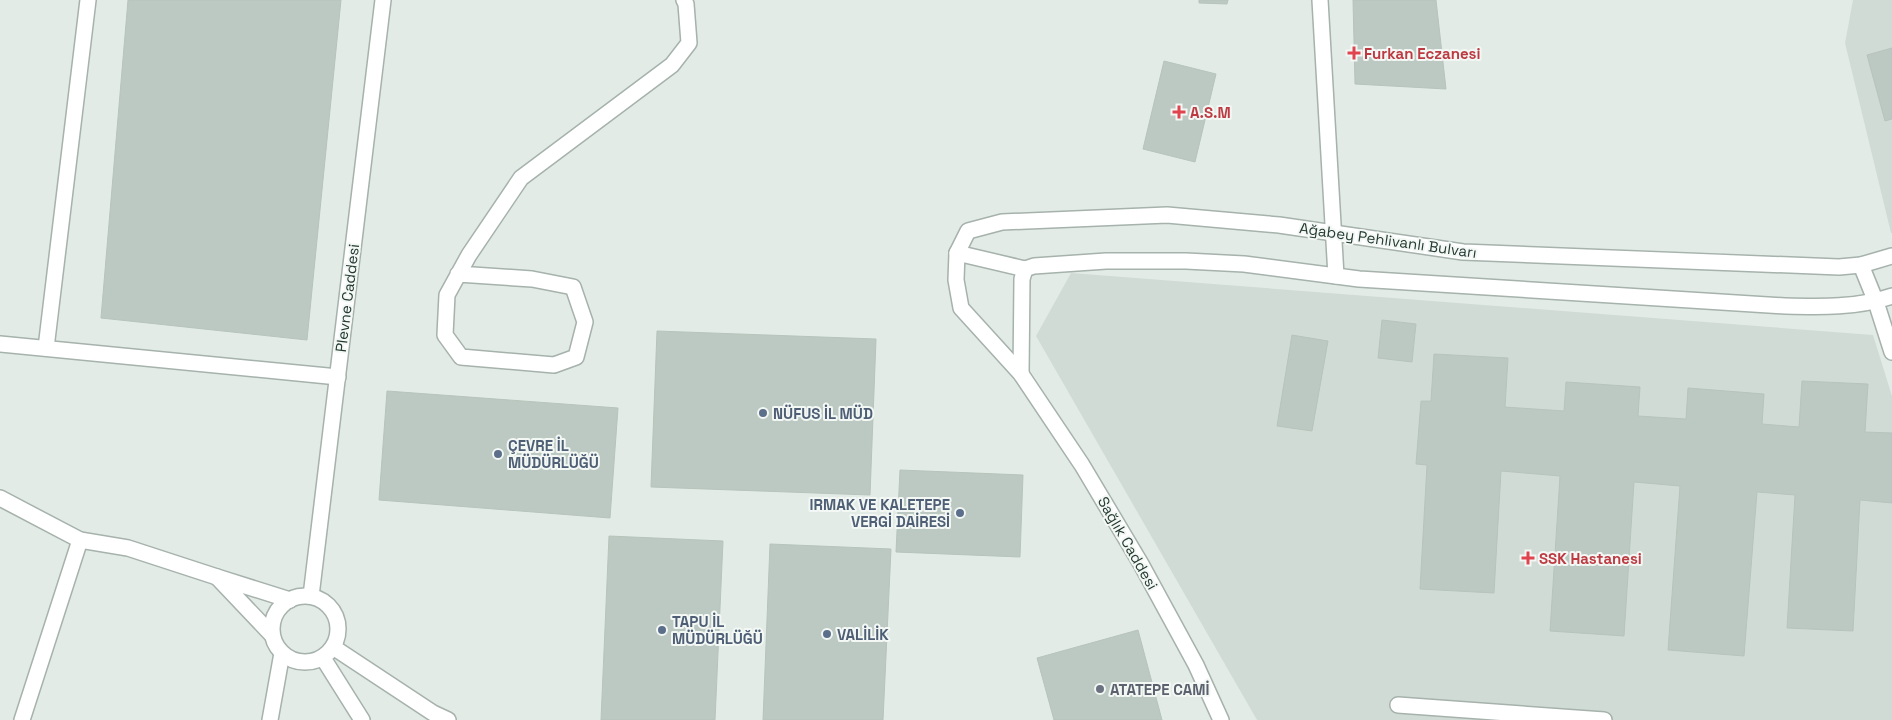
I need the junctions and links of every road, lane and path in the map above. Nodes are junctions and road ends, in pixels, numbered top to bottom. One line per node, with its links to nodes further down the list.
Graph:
1 (88, 0): 15 (street)
2 (383, 0): 18 (street, Plevne Caddesi)
3 (684, 0): 10 (street)
4 (1320, 0): 5 (street)
5 (1334, 234): 6 (street, Ağabey Pehlivanlı Bulvarı); 8 (street, Ağabey Pehlivanlı Bulvarı); 11 (street)
6 (957, 253): 9 (street); 17 (street, Sağlık Caddesi)
7 (1892, 256): 8 (street, Ağabey Pehlivanlı Bulvarı)
8 (1861, 265): 13 (street)
9 (1025, 269): 11 (street); 17 (street)
10 (458, 274): 10 (street)
11 (1336, 276): 13 (street)
12 (1892, 296): 13 (street)
13 (1876, 302): 16 (street)
14 (0, 344): 15 (street)
15 (46, 348): 18 (street)
16 (1892, 352)
17 (1022, 374): 32 (street, Sağlık Caddesi)
18 (338, 378): 22 (street, Plevne Caddesi)
19 (0, 498): 20 (street)
20 (80, 540): 21 (street); 28 (street)
21 (217, 577): 23 (street); 24 (street)
22 (311, 596): 23 (street); 25 (street)
23 (290, 600): 24 (street)
24 (272, 635): 26 (street)
25 (328, 652): 26 (street); 30 (street); 31 (street)
26 (282, 653): 29 (street)
27 (1398, 705): 33 (street)
28 (20, 720)
29 (270, 720)
30 (362, 720)
31 (448, 720)
32 (1221, 720)
33 (1604, 720)

